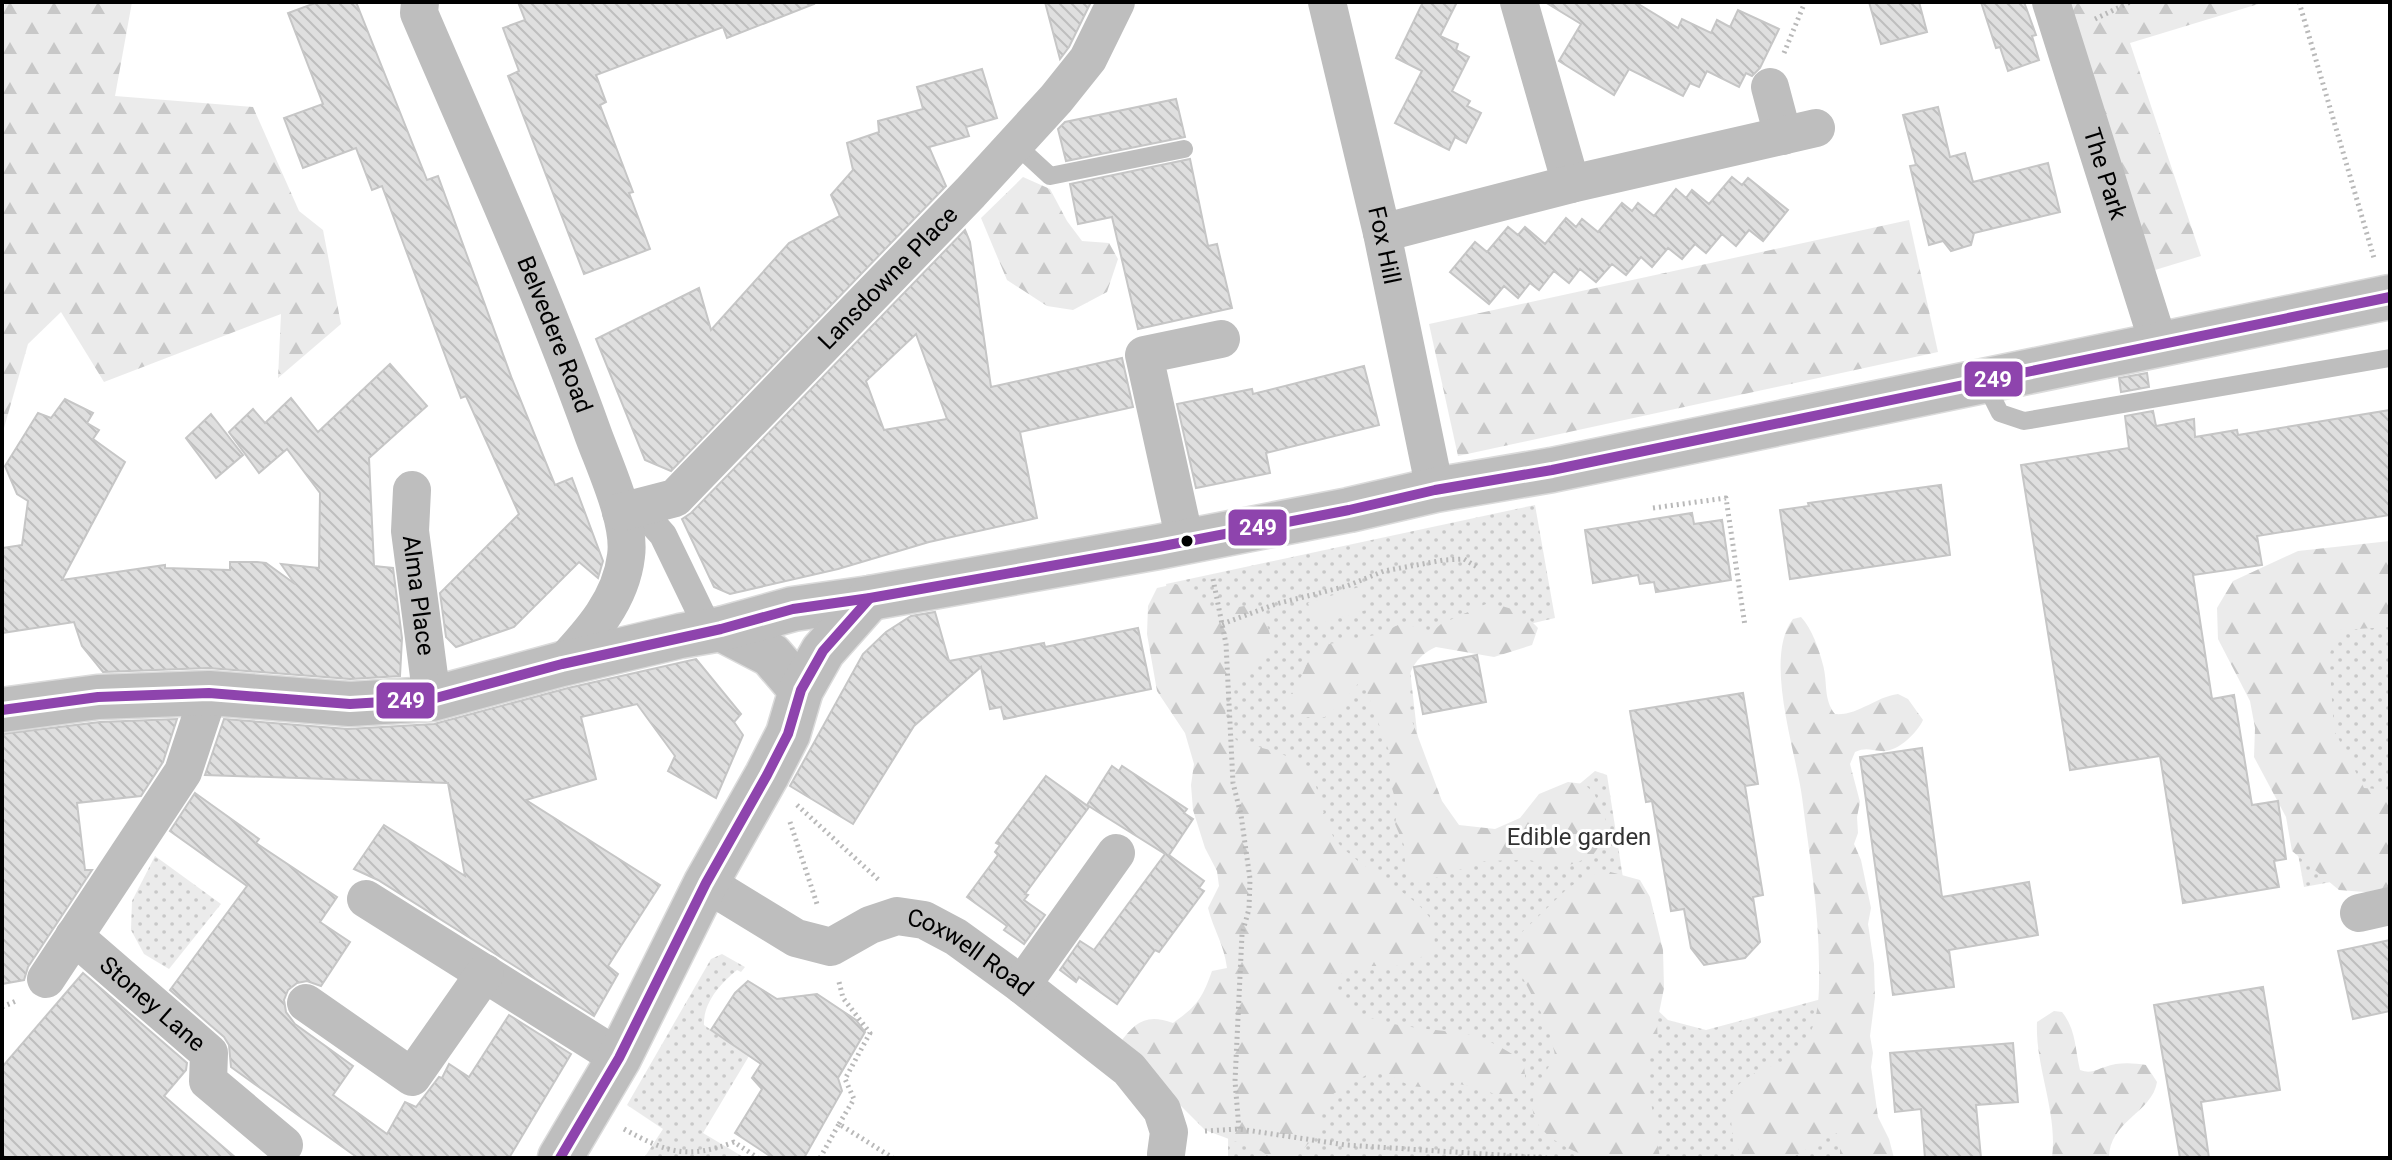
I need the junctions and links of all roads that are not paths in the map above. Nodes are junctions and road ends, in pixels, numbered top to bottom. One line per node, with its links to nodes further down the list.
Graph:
1 (420, 2): 18 (street, Belvedere Road)
2 (1116, 2): 7 (street, Lansdowne Place)
3 (1327, 2): 10 (street, Fox Hill)
4 (1519, 2): 9 (street)
5 (2051, 2): 13 (street, The Park)
6 (1770, 87): 9 (street)
7 (1015, 144): 8 (lane); 18 (street, Lansdowne Place)
8 (1184, 149)
9 (1571, 184): 10 (street)
10 (1382, 233): 17 (street, Fox Hill)
11 (2388, 298): 13 (main road)
12 (1221, 339): 19 (street)
13 (2159, 345): 15 (main road)
14 (2390, 358): 15 (lane)
15 (1984, 381): 17 (main road)
16 (412, 490): 25 (street, Alma Place)
17 (1435, 490): 19 (main road)
18 (629, 509): 21 (street, Belvedere Road); 22 (street, Belvedere Road)
19 (1198, 554): 20 (main road)
20 (870, 598): 21 (main road); 23 (main road)
21 (715, 630): 22 (main road); 23 (main road)
22 (562, 664): 25 (main road)
23 (801, 690): 28 (main road)
24 (209, 693): 25 (main road); 26 (main road); 30 (street, Stoney Lane)
25 (432, 699)
26 (2, 710)
27 (1116, 853): 33 (street)
28 (706, 883): 33 (street, Coxwell Road); 35 (main road)
29 (366, 899): 31 (street)
30 (74, 936): 32 (street, Stoney Lane); 36 (street, Stoney Lane)
31 (485, 973): 34 (street); 35 (street)
32 (46, 979)
33 (1022, 985): 37 (street, Coxwell Road)
34 (306, 1003)
35 (619, 1058): 38 (main road)
36 (284, 1145)
37 (1167, 1157)
38 (560, 1158)

